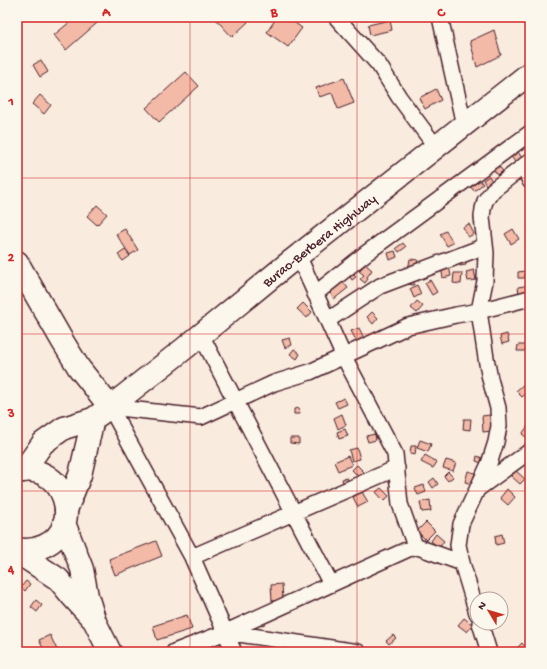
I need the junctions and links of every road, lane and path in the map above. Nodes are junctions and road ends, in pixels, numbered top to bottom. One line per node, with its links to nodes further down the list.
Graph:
1 (336, 17): 6 (street)
2 (440, 17): 4 (street)
3 (530, 74): 4 (main road, Burao-Berbera Highway)
4 (464, 125): 6 (main road, Burao-Berbera Highway)
5 (530, 133): 12 (street)
6 (436, 147): 10 (main road, Burao-Berbera Highway)
7 (527, 164): 8 (street); 9 (street)
8 (530, 181)
9 (485, 246): 14 (street); 15 (street)
10 (298, 255): 12 (street); 16 (main road, Burao-Berbera Highway)
11 (17, 262): 19 (main road)
12 (315, 294): 15 (street)
13 (530, 298): 14 (street)
14 (479, 311): 17 (street); 23 (street)
15 (328, 320): 17 (street)
16 (201, 335): 18 (street); 19 (main road, Burao-Berbera Highway)
17 (344, 357): 18 (street); 21 (street)
18 (236, 401): 19 (street); 24 (street)
19 (101, 413): 22 (main road); 25 (main road); 28 (street)
20 (530, 451): 23 (street)
21 (396, 468): 24 (street); 26 (street)
22 (20, 472): 25 (main road)
23 (478, 488): 29 (street)
24 (294, 513): 28 (street); 30 (street)
25 (65, 517): 27 (main road); 32 (main road)
26 (415, 546): 29 (street); 30 (street)
27 (17, 550): 32 (main road)
28 (192, 558): 34 (street)
29 (462, 563): 31 (street)
30 (331, 584): 34 (street)
31 (471, 591)
32 (96, 622): 35 (main road)
33 (482, 631): 39 (street)
34 (226, 632): 36 (street); 37 (street); 38 (street)
35 (110, 652)
36 (174, 652)
37 (234, 652)
38 (358, 652)
39 (489, 652)

